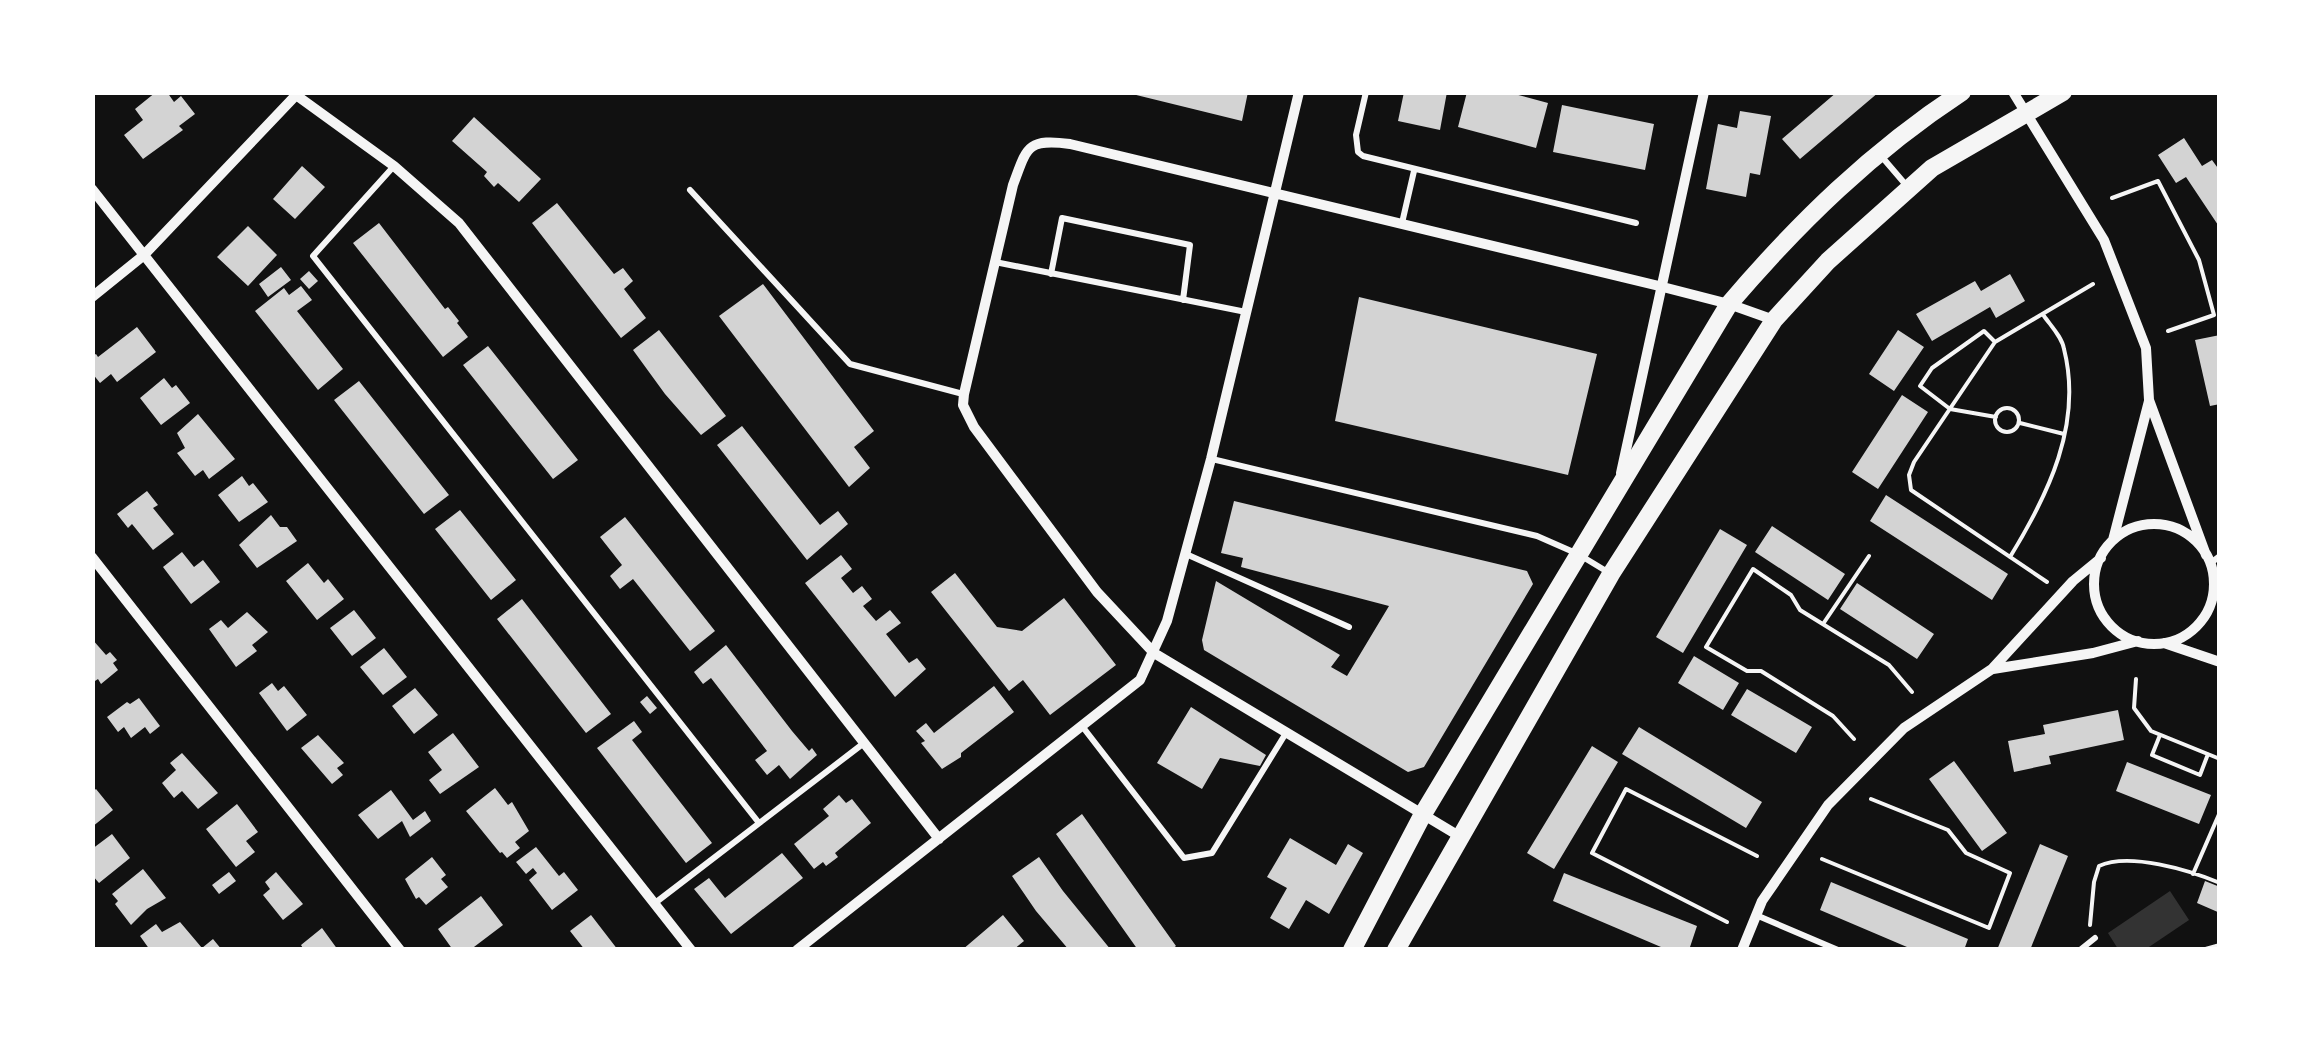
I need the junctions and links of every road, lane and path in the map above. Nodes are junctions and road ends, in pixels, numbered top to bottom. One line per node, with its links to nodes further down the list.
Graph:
1 (1299, 92): 15 (street)
2 (1366, 92): 11 (lane)
3 (1704, 92): 23 (street)
4 (1962, 92): 9 (main road)
5 (2013, 92): 8 (street)
6 (2064, 92): 8 (main road)
7 (297, 94): 10 (street); 19 (street)
8 (2025, 114): 12 (main road); 33 (street)
9 (1878, 152): 12 (lane); 26 (main road)
10 (394, 166): 63 (street); 69 (lane)
11 (1414, 171): 17 (lane); 18 (lane)
12 (1909, 188): 29 (main road)
13 (92, 189): 19 (street)
14 (690, 190): 32 (lane)
15 (1274, 193): 18 (street); 20 (street); 27 (street)
16 (2112, 198): 30 (path)
17 (1636, 223)
18 (1402, 224): 23 (street)
19 (144, 255): 24 (street); 76 (street)
20 (996, 262): 21 (lane); 32 (street)
21 (1051, 274): 25 (lane); 25 (lane)
22 (2093, 284): 28 (path)
23 (1660, 286): 26 (street); 39 (street)
24 (92, 297)
25 (1183, 300): 27 (lane)
26 (1729, 304): 29 (street); 39 (main road)
27 (1246, 312): 38 (street)
28 (2042, 314): 31 (path); 37 (path)
29 (1774, 320): 48 (main road)
30 (2168, 331)
31 (1996, 342): 34 (path); 34 (path)
32 (964, 394): 54 (street)
33 (2149, 400): 40 (street); 47 (street)
34 (1950, 409): 35 (path); 44 (path)
35 (1996, 417): 36 (path); 36 (path)
36 (2019, 423): 37 (path)
37 (2064, 434): 44 (path)
38 (1210, 458): 41 (street); 42 (lane)
39 (1618, 486): 42 (main road)
40 (2112, 542): 46 (street); 47 (street)
41 (1184, 554): 51 (lane); 54 (street)
42 (1578, 554): 48 (lane); 68 (main road)
43 (1868, 556): 50 (path)
44 (2010, 556): 49 (path)
45 (92, 557): 81 (street)
46 (2100, 558): 52 (street); 56 (street)
47 (2214, 563): 53 (street)
48 (1611, 574): 70 (main road)
49 (2046, 582)
50 (1823, 624): 58 (path); 62 (path)
51 (1349, 627)
52 (2138, 641): 53 (street); 56 (street)
53 (2163, 642): 55 (street)
54 (1154, 653): 59 (street); 60 (street)
55 (2220, 662)
56 (1992, 669): 77 (street)
57 (2136, 678): 61 (path)
58 (1912, 692)
59 (1082, 726): 60 (lane); 71 (street)
60 (1286, 732): 68 (street)
61 (2160, 734): 64 (path); 64 (path)
62 (1854, 739)
63 (865, 742): 69 (lane); 71 (street)
64 (2208, 754): 65 (path)
65 (2220, 759)
66 (1871, 798): 73 (path)
67 (2220, 812): 74 (path)
68 (1423, 814): 70 (street); 84 (main road)
69 (760, 824): 76 (lane)
70 (1459, 836): 85 (main road)
71 (939, 839): 83 (street)
72 (1758, 856): 78 (path)
73 (1822, 859)
74 (2193, 874): 75 (path); 79 (path)
75 (2220, 883)
76 (654, 904): 82 (street)
77 (1756, 916): 86 (street); 87 (lane)
78 (1727, 922)
79 (2095, 938): 88 (lane)
80 (2220, 945): 89 (path)
81 (400, 950)
82 (691, 950)
83 (796, 950)
84 (1352, 950)
85 (1396, 950)
86 (1742, 950)
87 (1838, 950)
88 (2080, 950)
89 (2202, 950)

